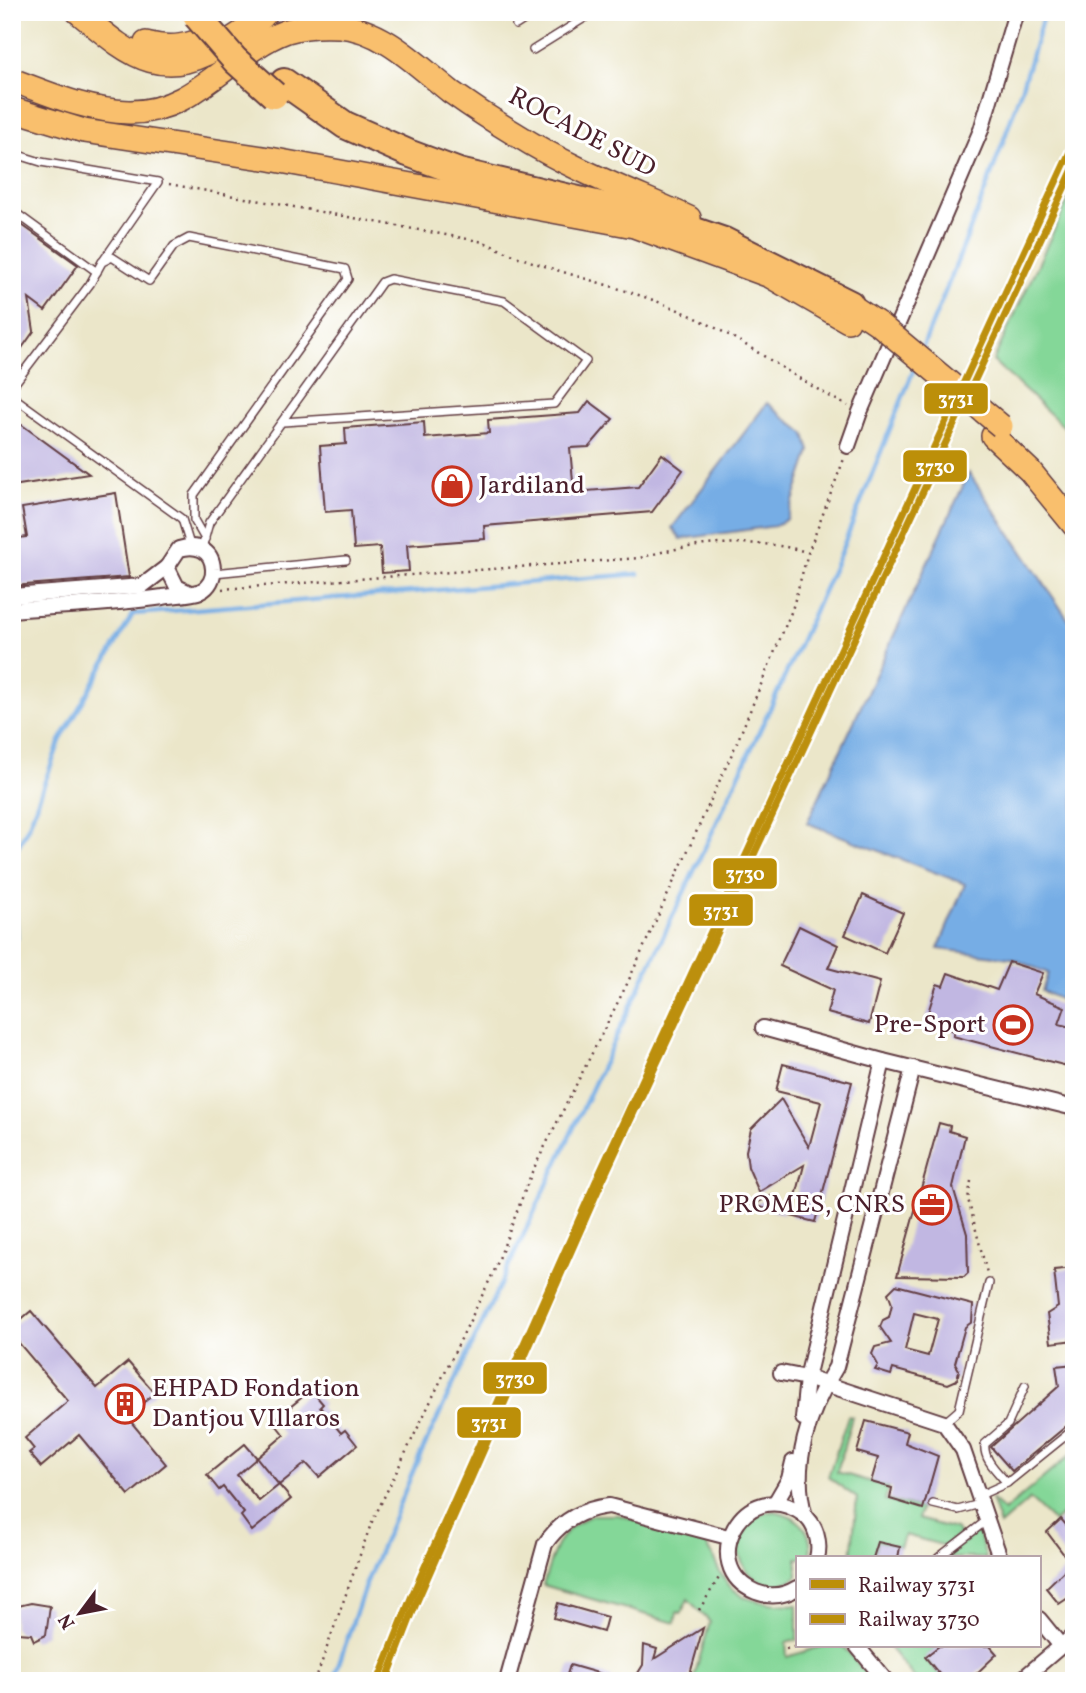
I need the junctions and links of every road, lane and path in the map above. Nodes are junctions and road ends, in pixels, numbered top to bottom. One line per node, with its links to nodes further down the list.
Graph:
1 (78, 12): 4 (main road)
2 (101, 12): 3 (main road)
3 (248, 12)
4 (267, 12)
5 (536, 12): 9 (lane)
6 (594, 12): 10 (lane)
7 (1016, 12): 24 (street)
8 (202, 13): 12 (highway)
9 (516, 25)
10 (533, 50)
11 (12, 80): 20 (main road, ROCADE SUD)
12 (279, 89): 16 (highway); 20 (highway)
13 (12, 109): 16 (main road, ROCADE SUD)
14 (12, 153): 15 (lane)
15 (158, 182): 18 (lane); 24 (path)
16 (515, 202): 21 (main road, ROCADE SUD)
17 (12, 210): 19 (lane)
18 (102, 262): 19 (lane); 30 (lane)
19 (97, 272): 22 (lane)
20 (850, 304): 21 (main road, ROCADE SUD)
21 (877, 331): 26 (main road, ROCADE SUD, bridge)
22 (12, 387)
23 (12, 397): 30 (lane)
24 (860, 412): 27 (street)
25 (284, 422): 25 (lane); 30 (lane)
26 (997, 431): 28 (main road, ROCADE SUD); 29 (main road, ROCADE SUD)
27 (848, 446): 31 (path)
28 (1074, 509)
29 (1074, 525)
30 (199, 544): 33 (street); 34 (street)
31 (808, 552): 35 (path); 69 (path)
32 (346, 560): 34 (lane)
33 (167, 568): 35 (street); 36 (street)
34 (214, 573): 35 (street)
35 (196, 592): 37 (street)
36 (12, 596)
37 (12, 610)
38 (763, 1028): 39 (street)
39 (883, 1061): 40 (street); 45 (street)
40 (913, 1068): 41 (street); 46 (street)
41 (1074, 1108)
42 (971, 1181): 43 (path)
43 (989, 1283): 48 (lane)
44 (781, 1373): 45 (street)
45 (807, 1378): 46 (street); 52 (street)
46 (824, 1386): 48 (street); 54 (street)
47 (1026, 1386): 50 (lane)
48 (944, 1423): 51 (street)
49 (1074, 1429): 50 (lane)
50 (1007, 1483): 51 (lane)
51 (979, 1500): 53 (lane); 55 (street)
52 (775, 1503): 54 (street); 56 (street)
53 (933, 1504)
54 (805, 1516): 57 (street)
55 (986, 1521): 58 (lane); 59 (street)
56 (729, 1538): 60 (street); 70 (street)
57 (817, 1556)
58 (941, 1556)
59 (999, 1556)
60 (729, 1562): 61 (street); 62 (path)
61 (796, 1588)
62 (699, 1610)
63 (1040, 1620): 66 (street)
64 (1074, 1635): 66 (street)
65 (796, 1646): 68 (path)
66 (1061, 1646): 72 (street)
67 (859, 1648): 71 (street)
68 (786, 1649)
69 (315, 1681)
70 (506, 1681)
71 (886, 1681)
72 (1020, 1681)

